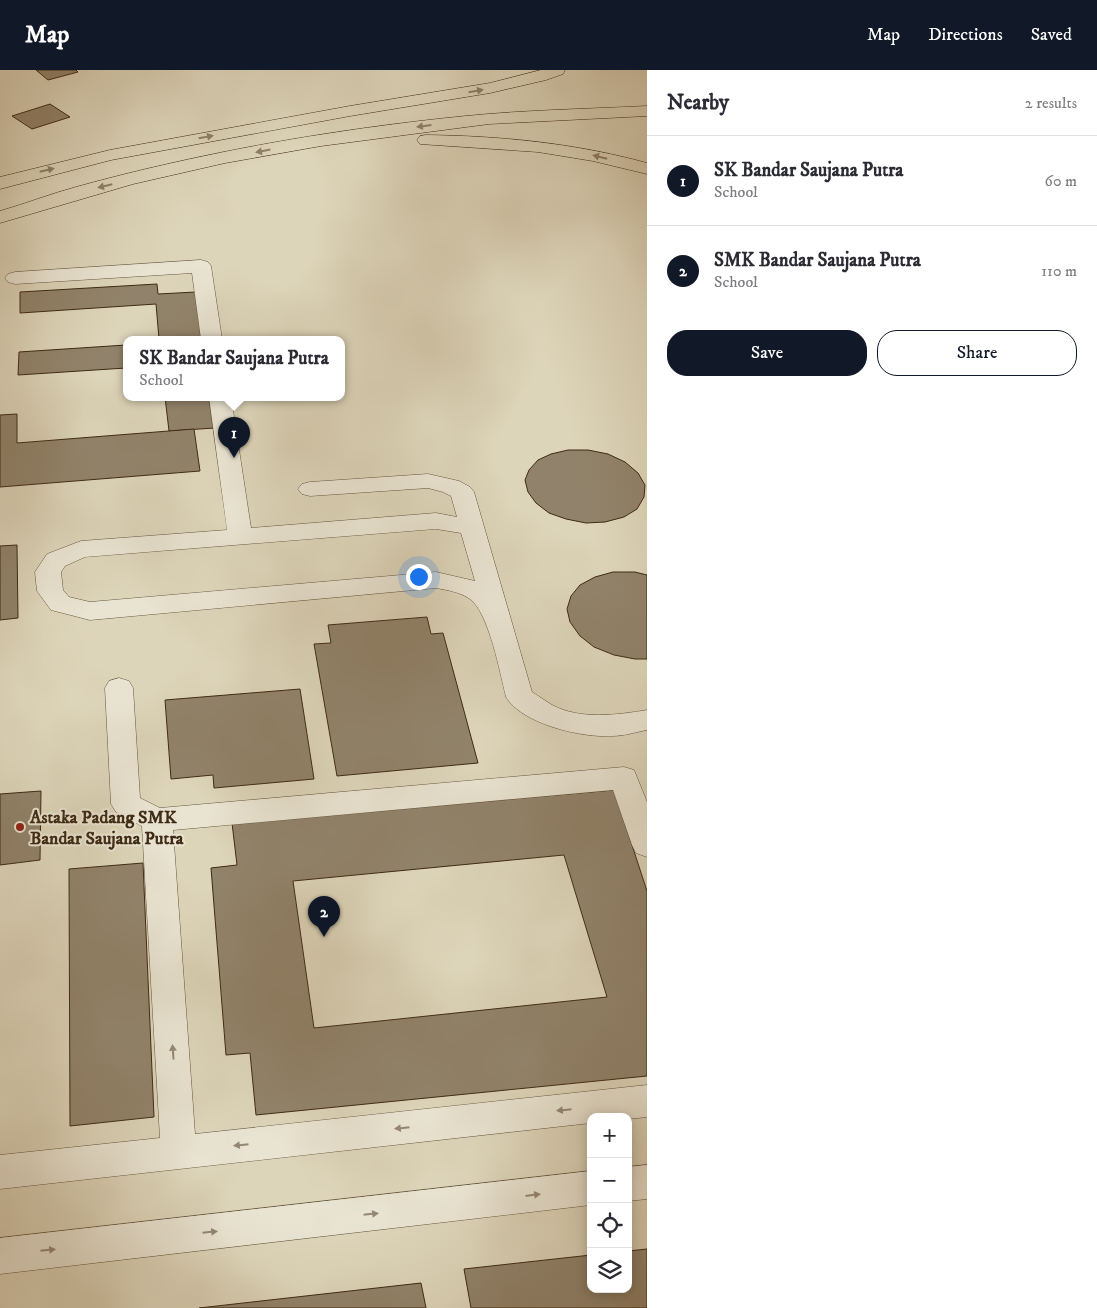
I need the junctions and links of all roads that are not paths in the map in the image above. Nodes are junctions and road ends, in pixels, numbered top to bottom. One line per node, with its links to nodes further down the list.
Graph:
1 (557, 70): 4 (highway, one-way to 1)
2 (647, 101): 4 (highway)
3 (647, 111): 5 (highway, one-way to 5)
4 (307, 119): 7 (highway, one-way to 4)
5 (299, 144): 6 (highway, one-way to 5); 8 (highway, one-way to 8)
6 (647, 169)
7 (0, 183)
8 (0, 217)
9 (15, 278): 10 (street)
10 (212, 336)
11 (221, 401): 14 (street)
12 (310, 489): 13 (street)
13 (472, 526): 14 (street); 15 (street)
14 (240, 537): 15 (street)
15 (497, 614): 17 (street)
16 (119, 688): 18 (street)
17 (647, 720)
18 (158, 820): 19 (street); 21 (street, one-way to 18)
19 (647, 845)
20 (647, 1101): 21 (street, one-way to 21)
21 (179, 1152): 22 (street)
22 (0, 1172)
23 (647, 1182): 24 (street)
24 (632, 1184)
25 (587, 1188): 26 (street, one-way to 25)
26 (0, 1256)

